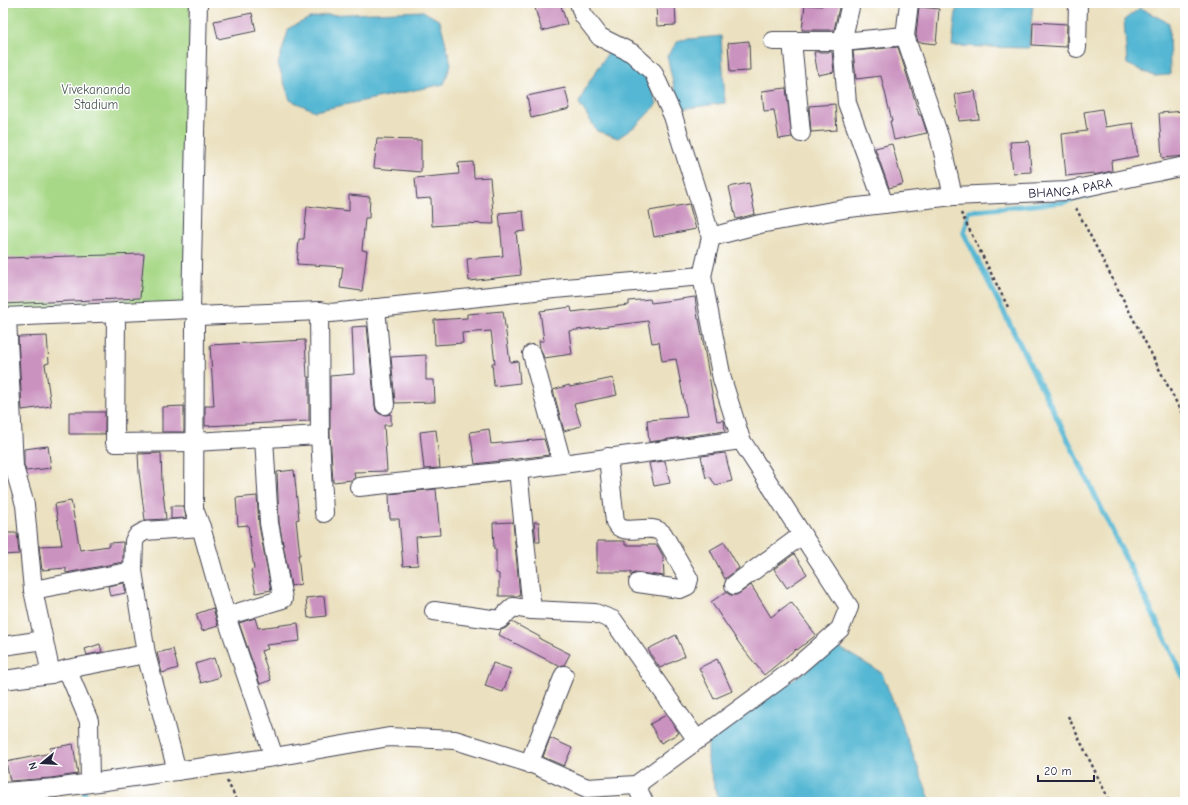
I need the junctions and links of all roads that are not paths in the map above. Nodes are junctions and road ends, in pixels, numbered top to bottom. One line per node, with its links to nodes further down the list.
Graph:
1 (198, 3): 20 (street)
2 (579, 3): 15 (street)
3 (851, 3): 9 (street)
4 (909, 3): 6 (street)
5 (1078, 3): 10 (street)
6 (905, 36): 9 (street); 14 (street)
7 (774, 41): 8 (street)
8 (792, 41): 9 (street); 11 (street)
9 (842, 42): 13 (street)
10 (1078, 48)
11 (801, 133)
12 (1185, 166): 14 (street, BHANGA PARA)
13 (884, 204): 14 (street, BHANGA PARA); 15 (street, BHANGA PARA)
14 (956, 204)
15 (711, 237): 16 (street)
16 (702, 276): 17 (street); 26 (street)
17 (376, 308): 18 (street); 23 (street)
18 (319, 311): 20 (street); 24 (street)
19 (116, 312): 20 (street); 21 (street); 27 (street)
20 (194, 313): 27 (street)
21 (5, 317): 38 (street)
22 (532, 354): 29 (street)
23 (385, 405)
24 (320, 435): 25 (street); 32 (street)
25 (264, 438): 27 (street); 41 (street)
26 (741, 440): 28 (street); 34 (street)
27 (194, 442): 33 (street)
28 (608, 457): 29 (street); 36 (street)
29 (562, 464): 30 (street)
30 (518, 470): 31 (street); 39 (street)
31 (359, 487)
32 (324, 513)
33 (201, 527): 35 (street); 41 (street)
34 (802, 535): 37 (street); 48 (street)
35 (134, 571): 38 (street); 44 (street)
36 (638, 583)
37 (734, 585)
38 (33, 590): 42 (street)
39 (532, 610): 40 (street); 48 (street)
40 (434, 611)
41 (226, 616): 49 (street)
42 (44, 640): 43 (street); 45 (street)
43 (3, 646)
44 (146, 654): 45 (street); 51 (street)
45 (60, 672): 47 (street); 52 (street)
46 (564, 675): 50 (street)
47 (3, 680)
48 (697, 740): 53 (street)
49 (274, 757): 50 (street); 51 (street)
50 (529, 764): 53 (street)
51 (177, 771): 52 (street)
52 (90, 783): 54 (street)
53 (636, 785): 55 (street)
54 (3, 792)
55 (644, 802)

